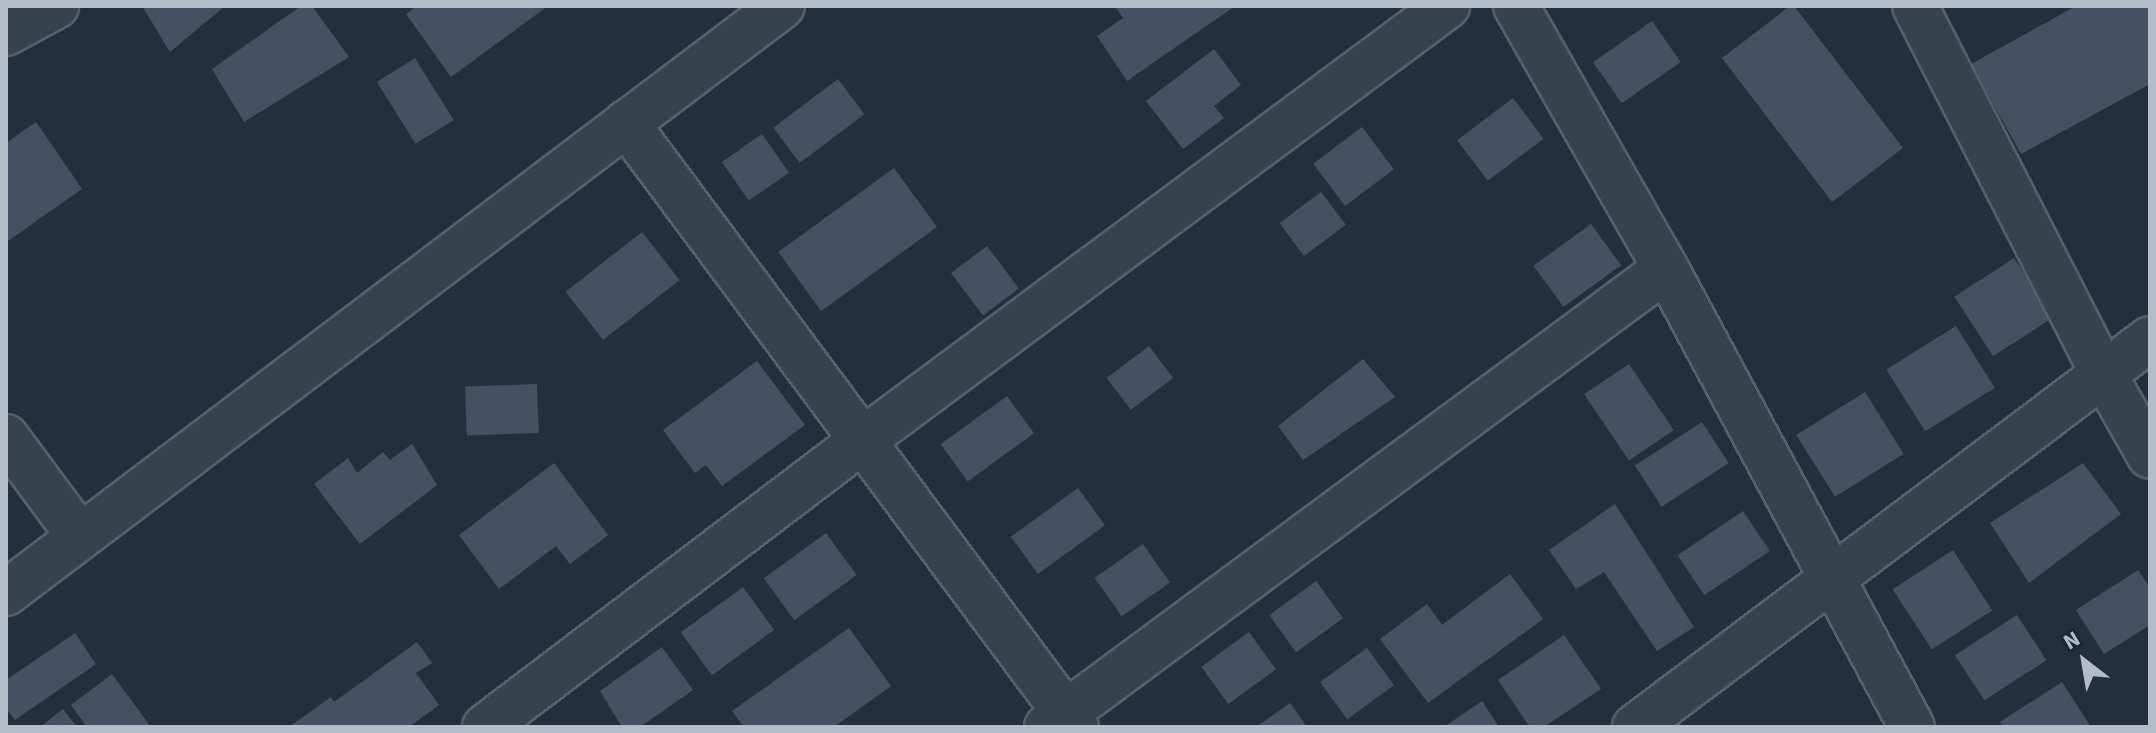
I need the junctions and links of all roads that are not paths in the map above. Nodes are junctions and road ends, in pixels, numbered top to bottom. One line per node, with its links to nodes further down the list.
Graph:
1 (56, 6): 6 (street)
2 (782, 6): 7 (street)
3 (1447, 6): 12 (street)
4 (1516, 6): 8 (street)
5 (1915, 6): 10 (street)
6 (6, 33)
7 (626, 123): 12 (street); 14 (street)
8 (1666, 269): 15 (street); 17 (street)
9 (2150, 339): 10 (street)
10 (2103, 373): 13 (street); 15 (street)
11 (6, 437): 14 (street)
12 (863, 440): 17 (street); 18 (street)
13 (2150, 456)
14 (80, 537): 16 (street)
15 (1832, 577): 19 (street); 20 (street)
16 (6, 593)
17 (1063, 722)
18 (485, 727)
19 (1635, 727)
20 (1912, 727)

